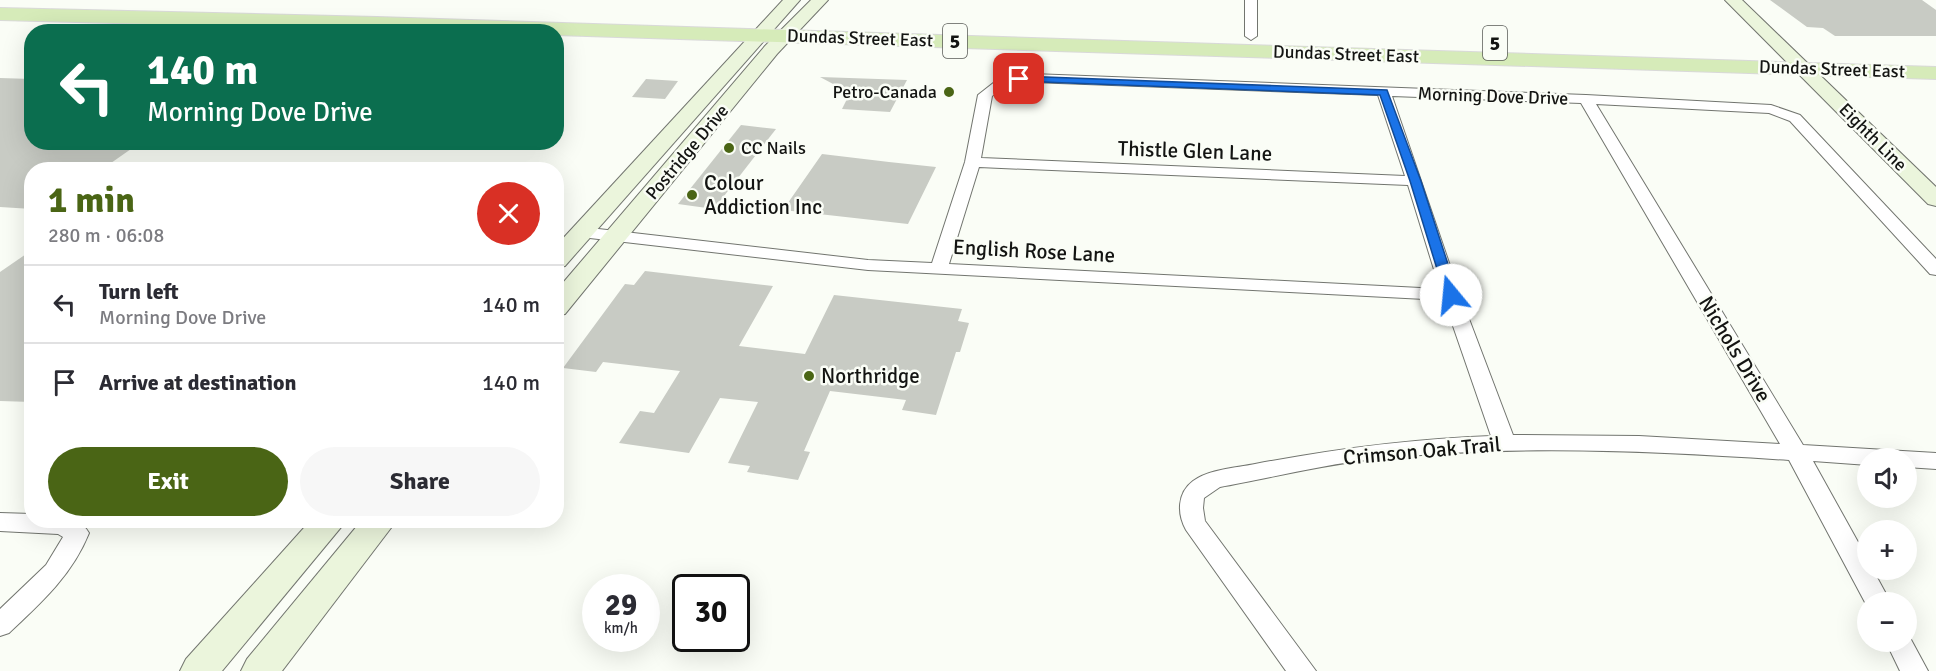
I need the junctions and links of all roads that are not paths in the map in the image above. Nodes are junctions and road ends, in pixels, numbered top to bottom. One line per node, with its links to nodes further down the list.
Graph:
1 (50, 0): 9 (main road, Dundas Street East / 5)
2 (792, 0): 9 (street, Postridge Drive)
3 (820, 0): 9 (street, Postridge Drive)
4 (1251, 0): 10 (street)
5 (1733, 0): 12 (street, Eighth Line)
6 (0, 14): 7 (main road, Dundas Street East / 5)
7 (556, 24)
8 (564, 24): 9 (main road, Dundas Street East / 5)
9 (779, 28): 10 (main road, Dundas Street East / 5); 12 (main road, Dundas Street East / 5); 19 (street, Postridge Drive); 20 (street, Postridge Drive)
10 (1251, 36): 12 (main road, Dundas Street East / 5)
11 (1936, 56): 12 (main road, Dundas Street East / 5)
12 (1795, 60): 13 (main road, Dundas Street East / 5); 18 (street, Eighth Line)
13 (1936, 73)
14 (1384, 92): 15 (street, Morning Dove Drive); 16 (street, Morning Dove Drive); 17 (street)
15 (1586, 99): 23 (street, Morning Dove Drive); 27 (street, Nichols Drive)
16 (973, 162): 17 (street, Thistle Glen Lane); 22 (street, Morning Dove Drive)
17 (1415, 181): 24 (street)
18 (1936, 199)
19 (582, 232): 20 (street, English Rose Lane); 21 (street, Postridge Drive)
20 (617, 236): 22 (street, English Rose Lane); 25 (street, Postridge Drive)
21 (564, 252)
22 (939, 268): 24 (street, English Rose Lane)
23 (1936, 270)
24 (1451, 295): 26 (street)
25 (564, 299)
26 (1505, 444): 27 (street, Crimson Oak Trail); 41 (street, Crimson Oak Trail)
27 (1797, 453): 28 (street); 36 (street, Nichols Drive)
28 (1857, 456)
29 (1917, 460): 30 (street)
30 (1936, 461)
31 (0, 522): 32 (street)
32 (24, 523)
33 (68, 528): 37 (street)
34 (324, 528): 39 (street)
35 (375, 528): 40 (street)
36 (1872, 592)
37 (0, 625)
38 (1904, 652): 42 (street)
39 (199, 671)
40 (260, 671)
41 (1302, 671)
42 (1914, 671)

